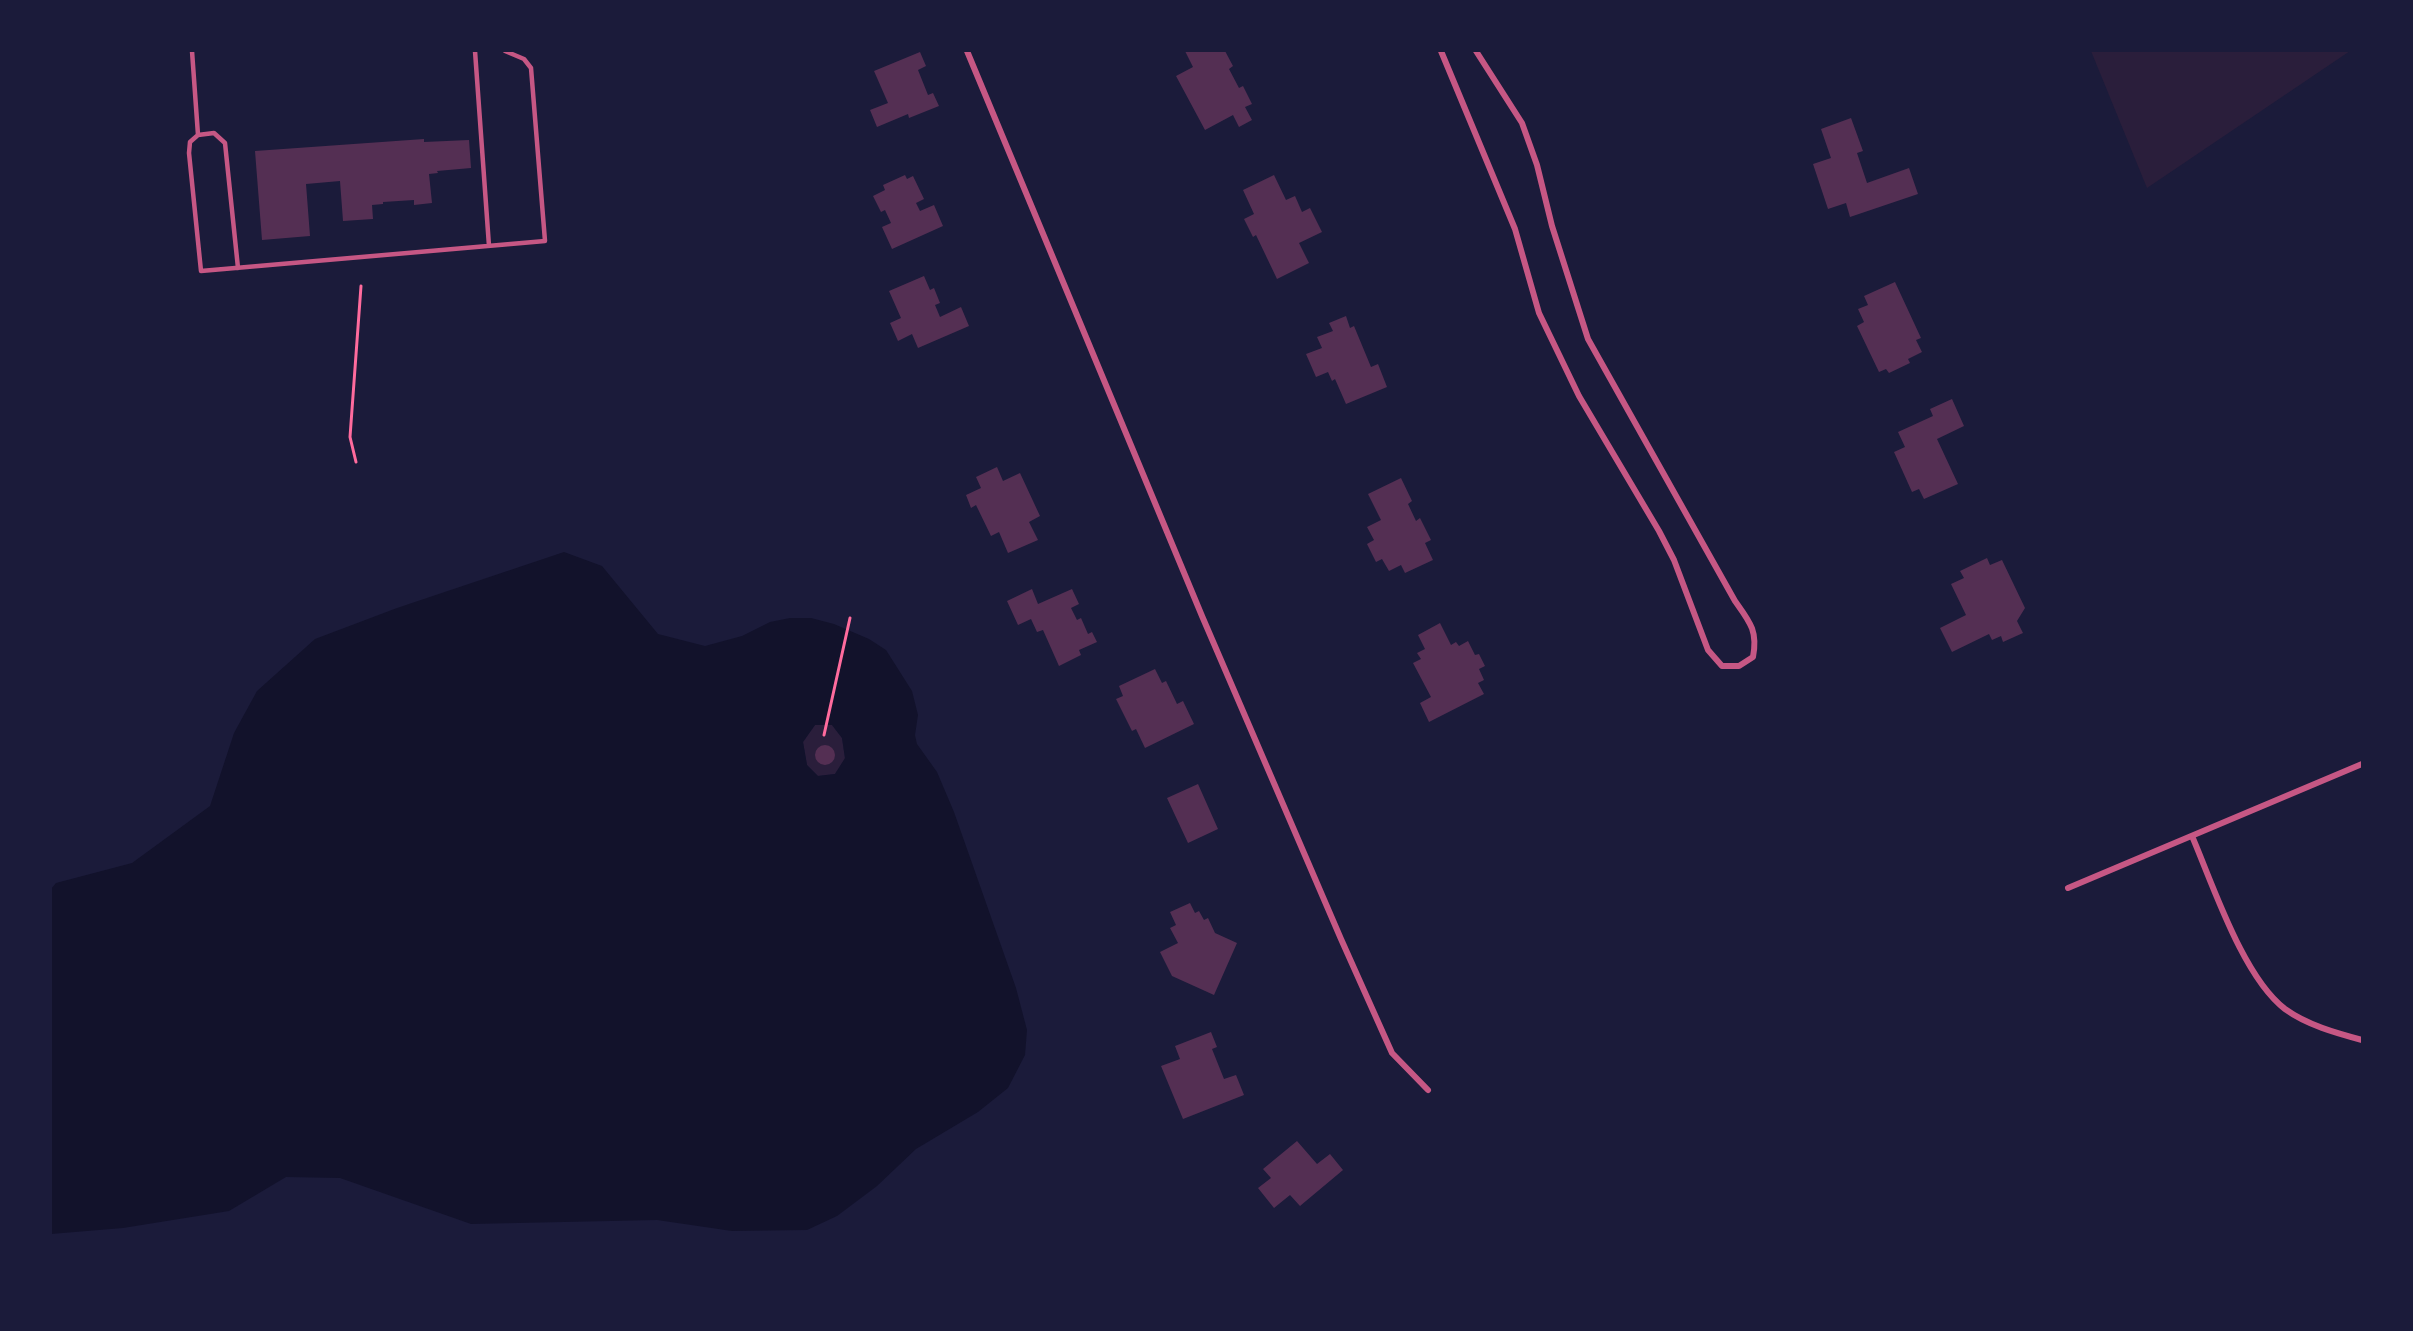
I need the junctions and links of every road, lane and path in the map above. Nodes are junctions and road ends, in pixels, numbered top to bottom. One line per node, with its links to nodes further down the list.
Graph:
1 (192, 51): 7 (lane)
2 (475, 51): 8 (lane)
3 (505, 51): 8 (lane)
4 (967, 51): 18 (street)
5 (1442, 51): 6 (street)
6 (1476, 51)
7 (198, 135): 9 (lane); 9 (lane)
8 (489, 246): 9 (lane)
9 (238, 268)
10 (361, 286): 11 (path)
11 (356, 462)
12 (850, 618): 13 (path)
13 (824, 735)
14 (2362, 764): 15 (street)
15 (2192, 836): 16 (street); 17 (street)
16 (2068, 888)
17 (2362, 1041)
18 (1428, 1090)

